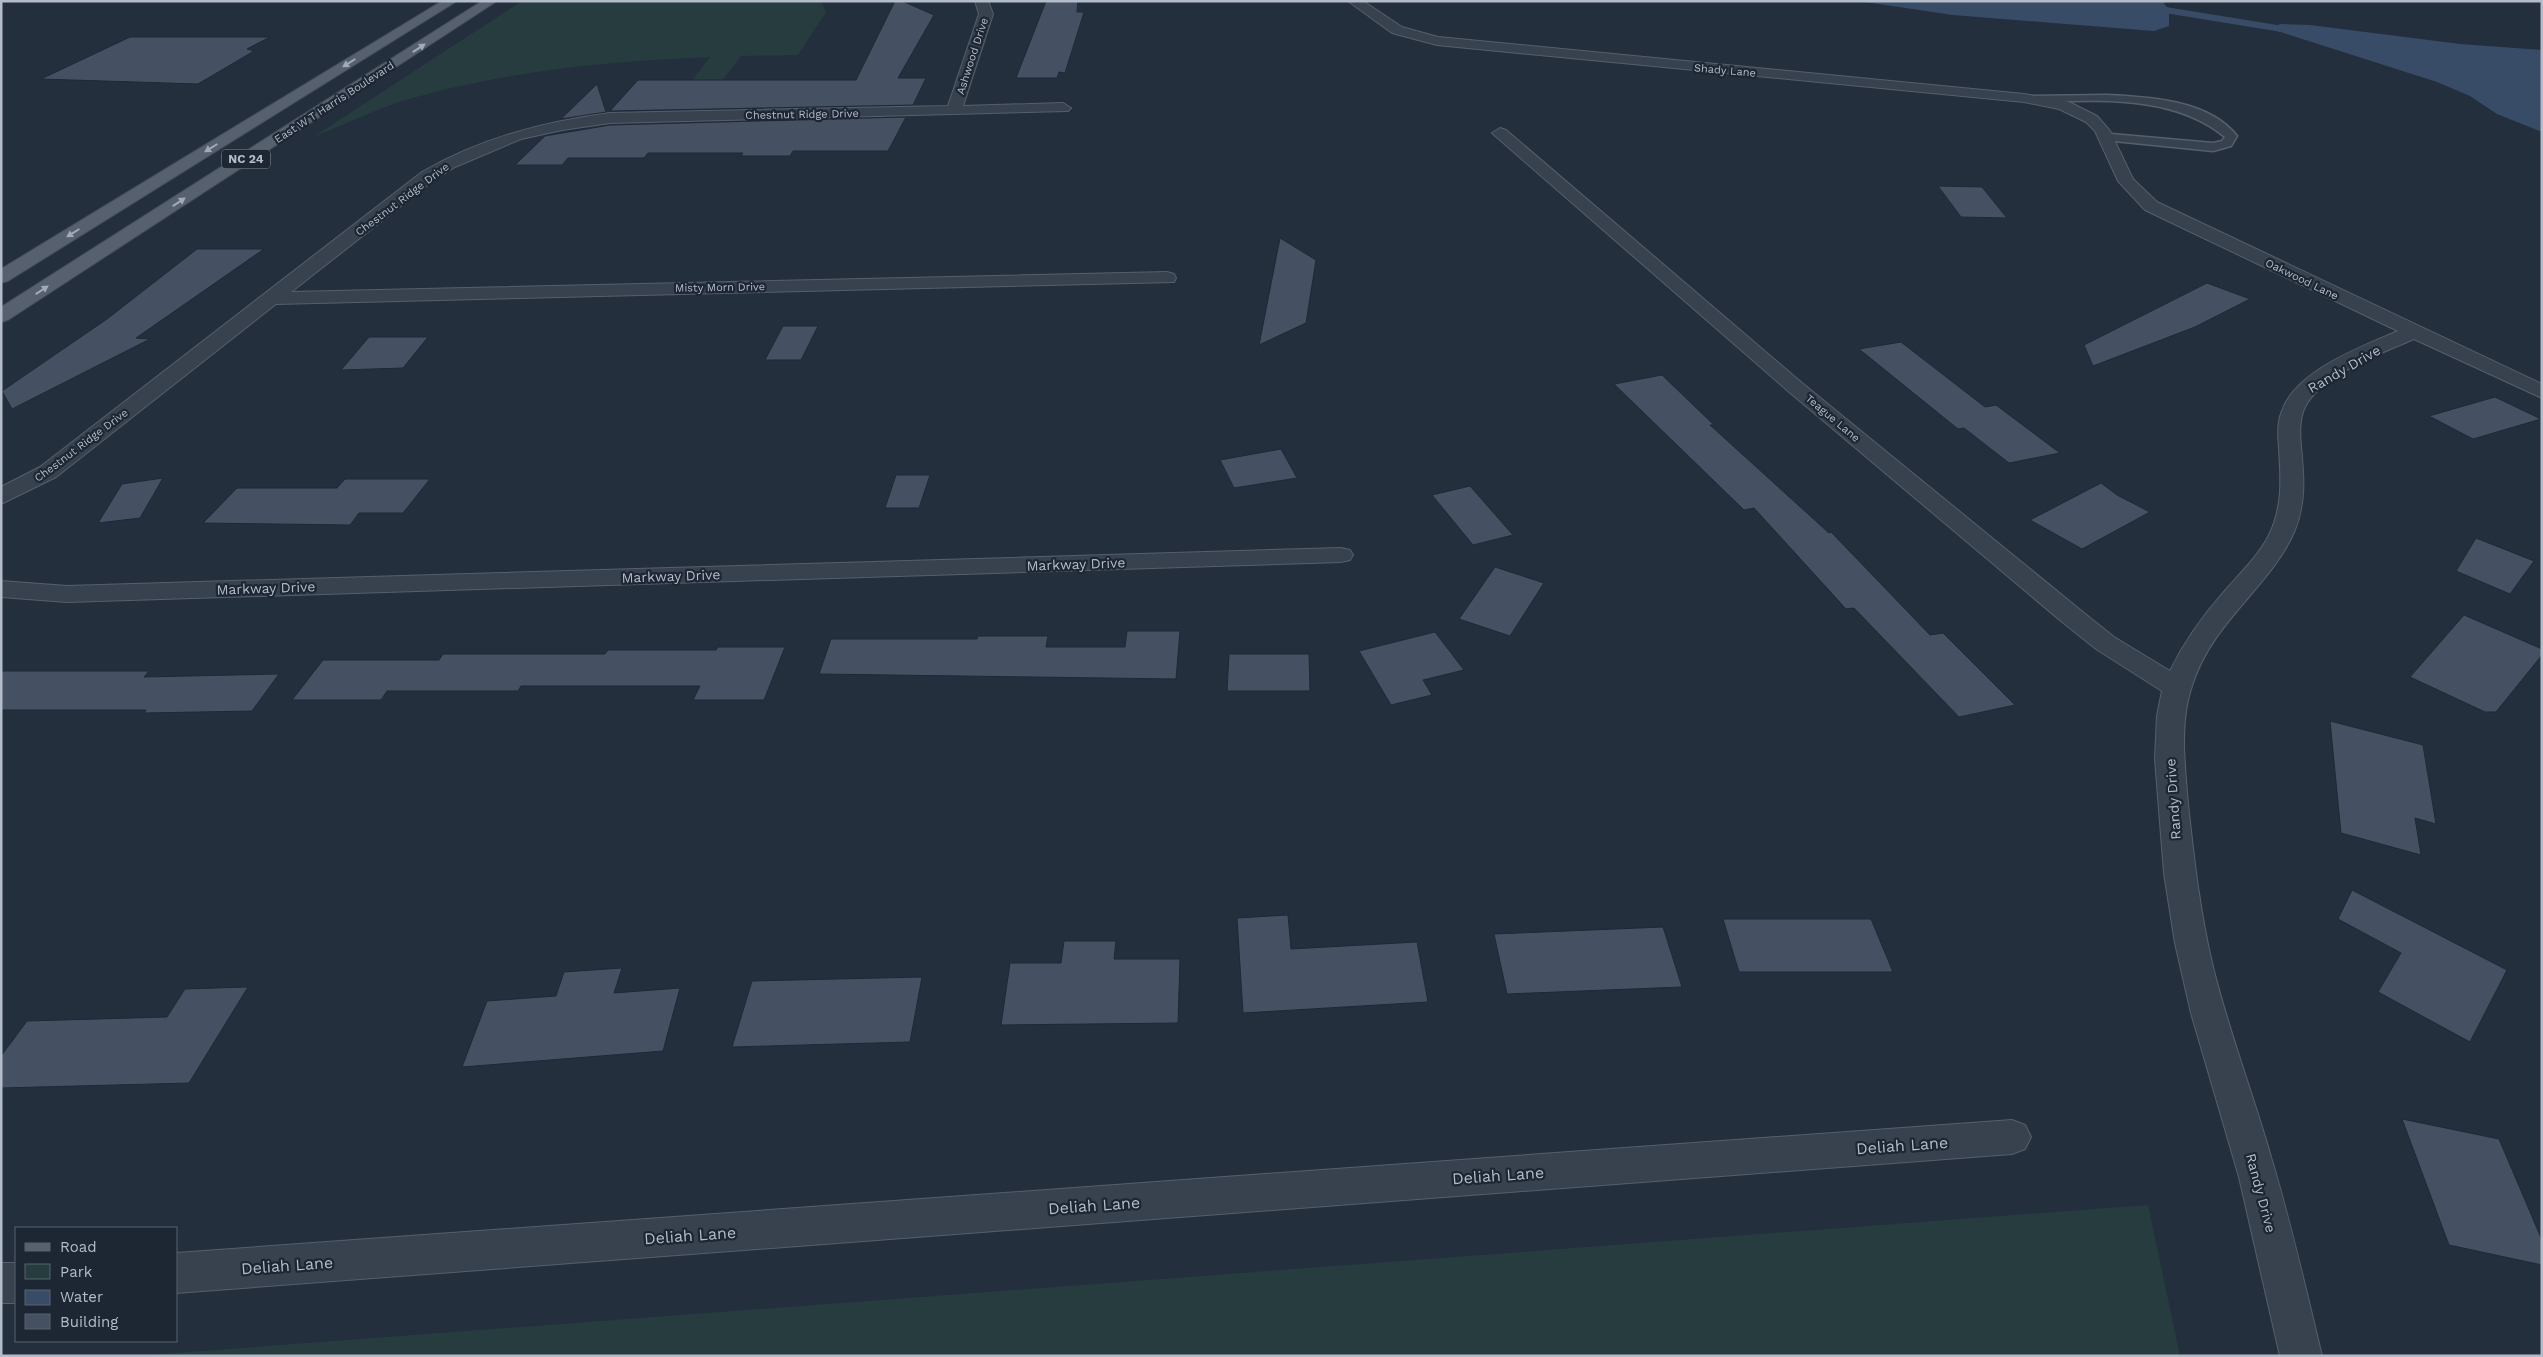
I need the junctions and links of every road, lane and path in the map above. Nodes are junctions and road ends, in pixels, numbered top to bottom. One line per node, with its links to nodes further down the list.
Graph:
1 (451, 1): 10 (main road, East W T Harris Boulevard / NC 24, one-way to 10)
2 (491, 1): 13 (main road, East W T Harris Boulevard / NC 24, one-way to 2)
3 (980, 1): 7 (street, Ashwood Drive)
4 (1354, 1): 5 (street, Shady Lane)
5 (2028, 99): 8 (street, Shady Lane); 8 (lane)
6 (1063, 108): 7 (street, Chestnut Ridge Drive)
7 (954, 111): 12 (street, Chestnut Ridge Drive)
8 (2102, 131): 14 (street, Oakwood Lane)
9 (1500, 134): 19 (street, Teague Lane)
10 (1, 277)
11 (1167, 278): 12 (street, Misty Morn Drive)
12 (274, 298): 16 (street, Chestnut Ridge Drive)
13 (1, 316)
14 (2412, 332): 15 (street, Oakwood Lane); 19 (street, Randy Drive)
15 (2542, 392)
16 (1, 497)
17 (1340, 555): 18 (street, Markway Drive)
18 (1, 589)
19 (2177, 688): 24 (street, Randy Drive)
20 (2012, 1137): 21 (street, Deliah Lane)
21 (178, 1273)
22 (15, 1283): 23 (street)
23 (1, 1284)
24 (2301, 1356)

